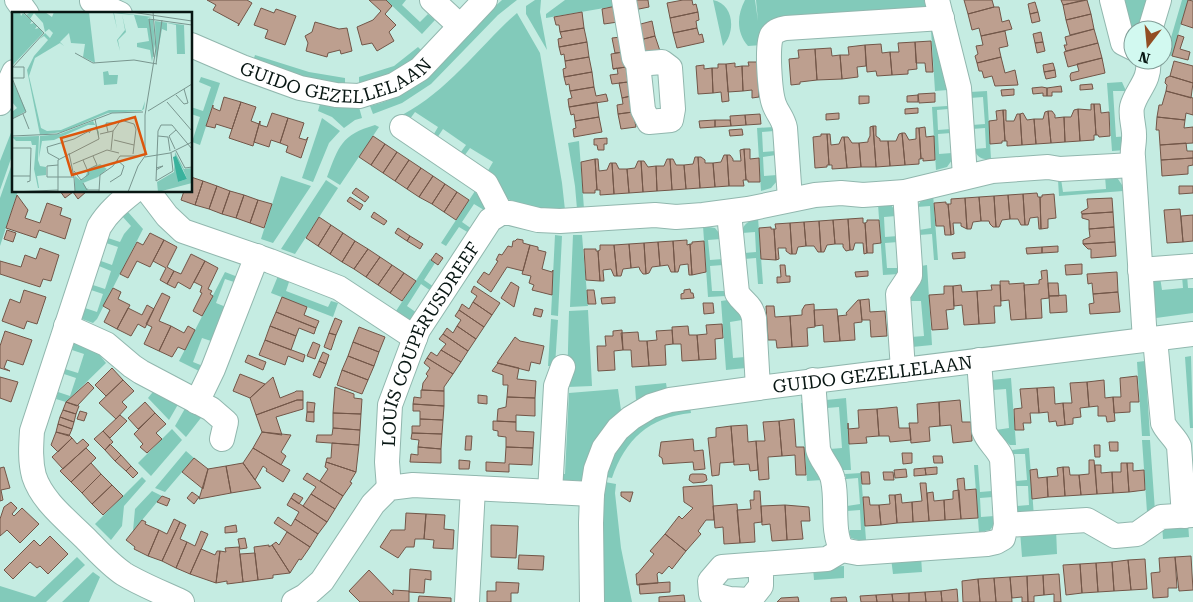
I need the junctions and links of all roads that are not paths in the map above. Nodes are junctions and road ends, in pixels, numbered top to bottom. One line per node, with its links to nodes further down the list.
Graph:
1 (18, 0): 9 (street)
2 (92, 0): 10 (street); 11 (street)
3 (432, 0): 13 (street)
4 (485, 0): 13 (street, GUIDO GEZELLELAAN)
5 (624, 0): 16 (street)
6 (1112, 0): 14 (street)
7 (1158, 0): 12 (street)
8 (939, 9): 22 (street); 26 (street)
9 (26, 12)
10 (83, 12)
11 (116, 12)
12 (1153, 20)
13 (460, 26): 15 (street, GUIDO GEZELLELAAN)
14 (1123, 44)
15 (193, 53)
16 (638, 64)
17 (1148, 70): 21 (street)
18 (12, 76): 19 (street)
19 (0, 103)
20 (402, 127): 27 (street)
21 (1133, 164): 22 (street); 31 (street)
22 (966, 176): 25 (street)
23 (133, 192): 32 (street)
24 (149, 192): 29 (street)
25 (905, 192): 26 (street); 38 (street)
26 (790, 199): 28 (street)
27 (501, 213): 28 (street); 34 (street, LOUIS COUPERUSDREEF)
28 (730, 213): 40 (street)
29 (257, 256): 34 (street); 41 (street)
30 (1193, 266): 31 (street)
31 (1140, 270): 35 (street)
32 (66, 326): 41 (street); 52 (street)
33 (1193, 334): 35 (street, GUIDO GEZELLELAAN)
34 (415, 338): 43 (street, LOUIS COUPERUSDREEF)
35 (1150, 339): 36 (street, GUIDO GEZELLELAAN); 47 (street)
36 (979, 360): 38 (street, GUIDO GEZELLELAAN); 48 (street)
37 (563, 367): 45 (street)
38 (902, 370): 39 (street, GUIDO GEZELLELAAN)
39 (813, 380): 40 (street, GUIDO GEZELLELAAN); 49 (street)
40 (758, 388): 46 (street, GUIDO GEZELLELAAN)
41 (197, 402): 42 (street)
42 (222, 439)
43 (389, 488): 44 (street); 51 (street)
44 (473, 488): 45 (street); 54 (street)
45 (550, 492): 46 (street)
46 (592, 494): 55 (street, GUIDO GEZELLELAAN)
47 (1188, 515): 48 (street)
48 (1006, 525): 49 (street)
49 (842, 550): 50 (street)
50 (761, 564)
51 (322, 595): 53 (street)
52 (182, 602)
53 (294, 602)
54 (467, 602)
55 (592, 602)

